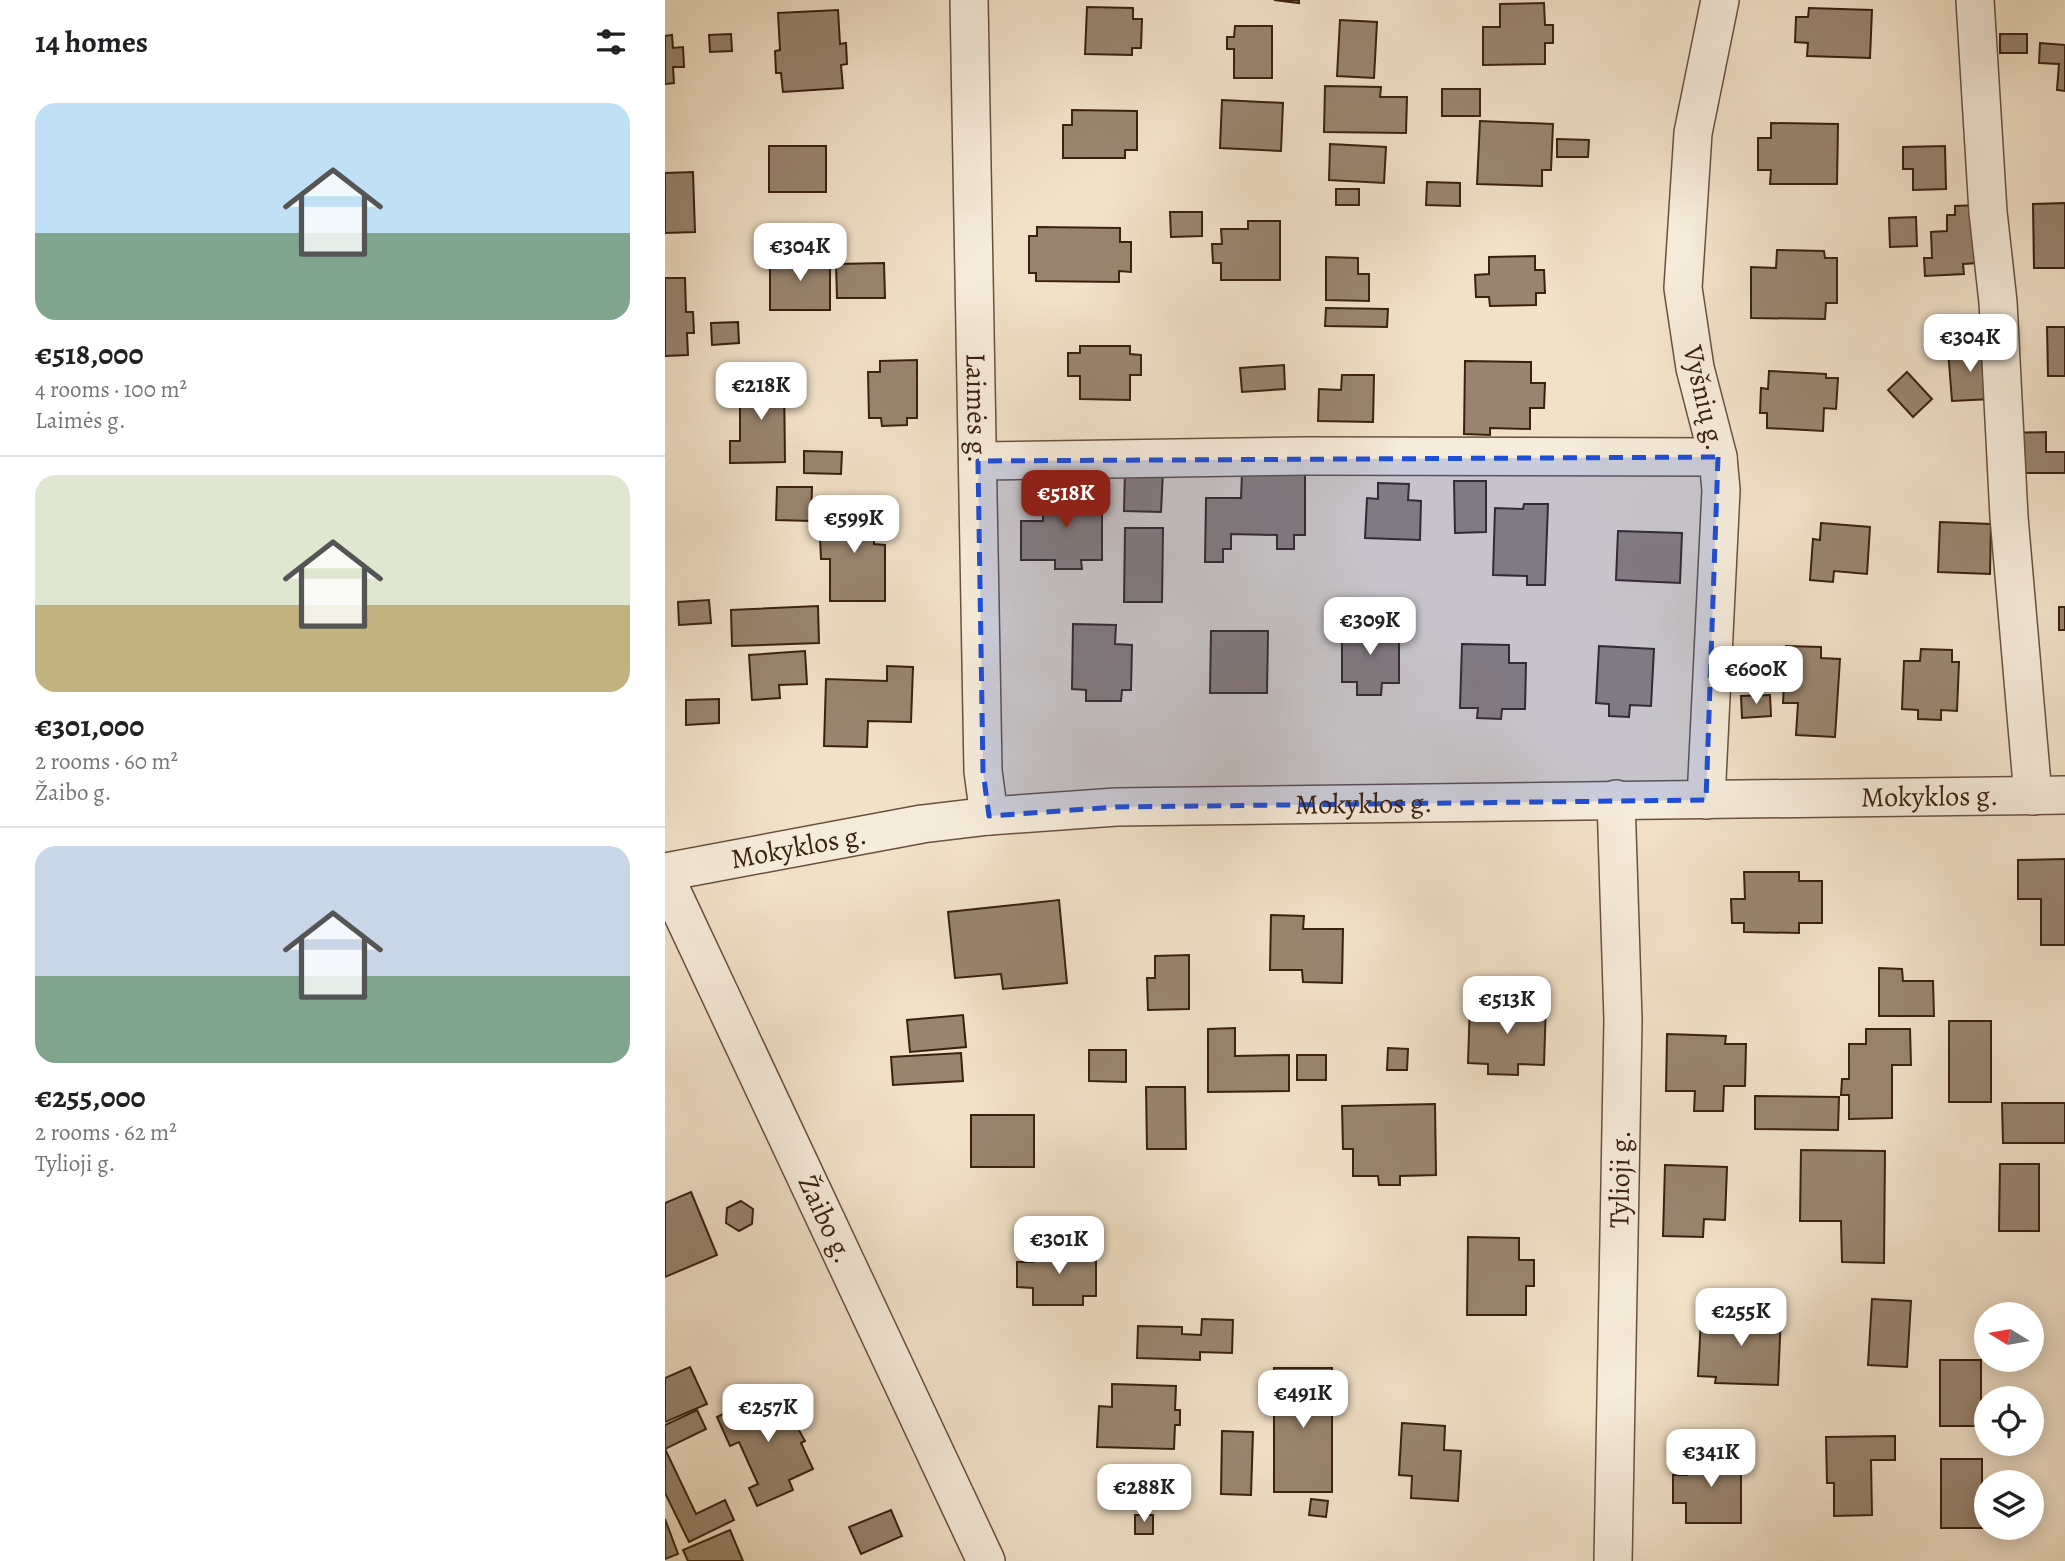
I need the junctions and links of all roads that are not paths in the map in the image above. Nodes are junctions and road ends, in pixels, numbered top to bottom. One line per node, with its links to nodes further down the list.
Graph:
1 (969, 0): 5 (street, Laimės g.)
2 (1720, 0): 4 (street, Vyšnių g.)
3 (1975, 0): 6 (street)
4 (1718, 457): 5 (street); 8 (street, Vyšnių g.)
5 (978, 461): 9 (street, Laimės g.)
6 (2049, 796): 8 (street, Mokyklos g.)
7 (1616, 799): 8 (street, Mokyklos g.); 9 (street, Mokyklos g.); 13 (street, Tylioji g.)
8 (1706, 800)
9 (989, 816): 10 (street, Mokyklos g.)
10 (665, 872)
11 (665, 877): 12 (street, Žaibo g.)
12 (986, 1561)
13 (1613, 1561)

